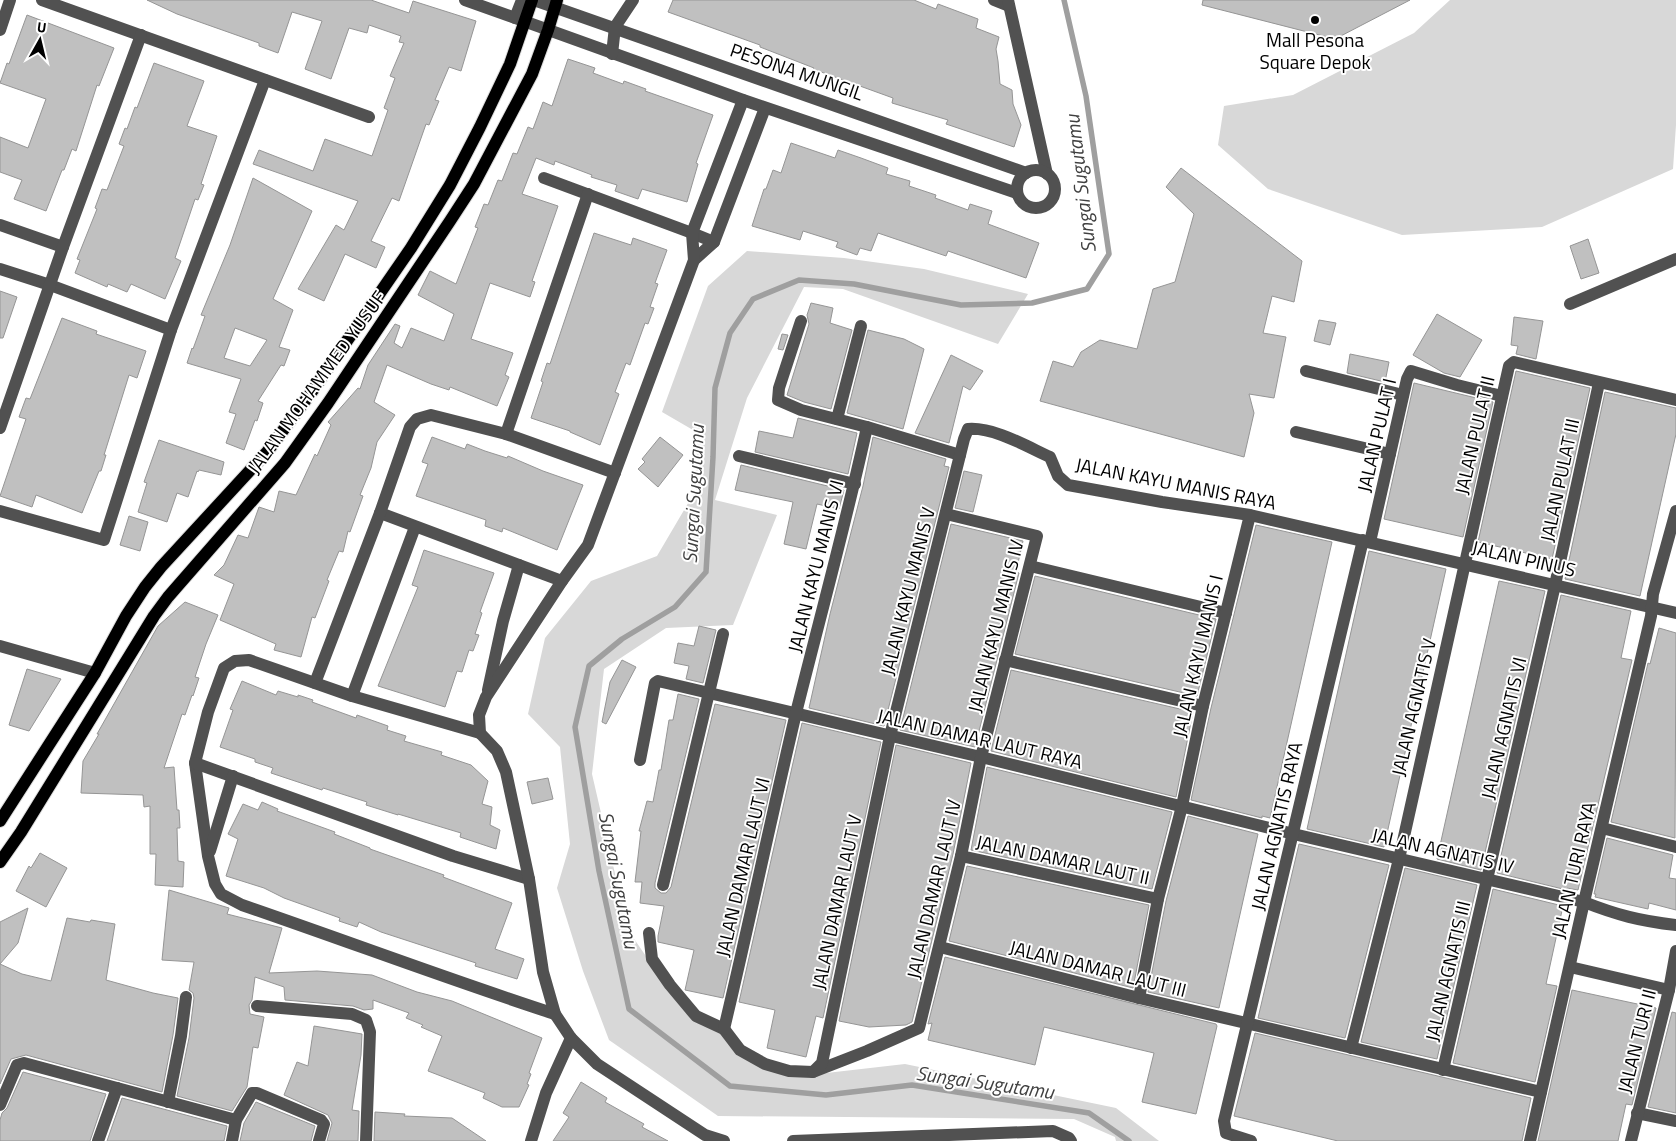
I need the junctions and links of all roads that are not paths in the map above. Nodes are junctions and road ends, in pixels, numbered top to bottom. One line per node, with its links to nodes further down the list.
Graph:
1 (10, 0): 12 (street)
2 (42, 0): 14 (street)
3 (465, 0): 10 (street)
4 (522, 0): 10 (street)
5 (533, 0): 8 (street, PESONA MUNGIL); 10 (main road, JALAN MOHAMMED YUSUF)
6 (633, 0): 11 (street)
7 (994, 0): 9 (street)
8 (556, 3): 11 (street, PESONA MUNGIL); 13 (main road, JALAN MOHAMMED YUSUF)
9 (1009, 3): 21 (street)
10 (520, 20): 13 (street); 70 (main road, JALAN MOHAMMED YUSUF)
11 (616, 27): 15 (street); 20 (street, PESONA MUNGIL)
12 (0, 30)
13 (548, 30): 15 (street); 91 (main road, JALAN MOHAMMED YUSUF)
14 (141, 36): 16 (street); 28 (street)
15 (612, 54): 17 (street)
16 (265, 80): 19 (street); 36 (street)
17 (744, 100): 18 (street); 26 (street)
18 (765, 108): 23 (street); 27 (street)
19 (369, 117)
20 (1026, 173): 21 (street); 23 (street)
21 (1047, 174): 23 (street)
22 (544, 178): 24 (street)
23 (1017, 193)
24 (588, 194): 26 (street); 46 (street)
25 (0, 225): 28 (street)
26 (692, 233): 27 (street); 30 (street)
27 (714, 242): 30 (street)
28 (63, 247): 32 (street)
29 (1676, 259): 33 (street)
30 (694, 260): 50 (street)
31 (0, 269): 32 (street)
32 (50, 285): 36 (street); 44 (street)
33 (1570, 304)
34 (801, 321): 42 (street)
35 (861, 326): 42 (street)
36 (171, 330): 52 (street)
37 (1306, 371): 39 (street)
38 (1599, 383): 40 (street, JALAN PULAT II); 41 (street, JALAN PULAT II); 63 (street, JALAN PULAT III)
39 (1403, 395): 40 (street, JALAN PULAT I); 47 (street, JALAN PULAT I)
40 (1502, 396): 60 (street, JALAN PULAT II)
41 (1676, 400)
42 (837, 419): 43 (street)
43 (867, 427): 48 (street); 51 (street, JALAN KAYU MANIS VI)
44 (0, 428)
45 (1296, 432): 47 (street)
46 (506, 434): 50 (street); 54 (street)
47 (1390, 454): 58 (street, JALAN PULAT I)
48 (960, 455): 55 (street, JALAN KAYU MANIS V); 56 (street, JALAN KAYU MANIS RAYA)
49 (739, 456): 51 (street)
50 (615, 473): 62 (street)
51 (855, 484): 76 (street, JALAN KAYU MANIS VI)
52 (0, 511)
53 (1676, 511): 64 (street, JALAN TURI RAYA)
54 (380, 513): 57 (street); 71 (street)
55 (946, 514): 61 (street, JALAN KAYU MANIS IV); 78 (street, JALAN KAYU MANIS V)
56 (1250, 515): 58 (street, JALAN KAYU MANIS RAYA); 65 (street, JALAN KAYU MANIS I)
57 (415, 527): 59 (street); 73 (street)
58 (1367, 541): 60 (street, JALAN PINUS); 86 (street, JALAN AGNATIS RAYA)
59 (519, 564): 62 (street); 74 (street)
60 (1465, 564): 63 (street, JALAN PINUS); 90 (street, JALAN AGNATIS V)
61 (1030, 566): 65 (street); 69 (street, JALAN KAYU MANIS IV)
62 (562, 581): 74 (street)
63 (1555, 585): 64 (street, JALAN PINUS); 93 (street, JALAN AGNATIS VI)
64 (1651, 607): 66 (street, JALAN PINUS); 85 (street, JALAN TURI RAYA)
65 (1226, 613): 75 (street, JALAN KAYU MANIS I)
66 (1676, 613)
67 (724, 634): 72 (street)
68 (0, 646): 70 (street)
69 (1006, 660): 75 (street); 79 (street, JALAN KAYU MANIS IV)
70 (95, 673): 84 (main road, JALAN MOHAMMED YUSUF)
71 (315, 683): 73 (street); 81 (street)
72 (710, 693): 76 (street, JALAN DAMAR LAUT RAYA); 80 (street, JALAN DAMAR LAUT RAYA); 94 (street)
73 (352, 696): 77 (street)
74 (486, 697): 77 (street)
75 (1204, 706): 83 (street, JALAN KAYU MANIS I)
76 (796, 714): 78 (street, JALAN DAMAR LAUT RAYA); 108 (street, JALAN DAMAR LAUT VI)
77 (480, 732): 92 (street)
78 (890, 736): 79 (street, JALAN DAMAR LAUT RAYA); 112 (street, JALAN DAMAR LAUT V)
79 (981, 757): 83 (street, JALAN DAMAR LAUT RAYA); 89 (street, JALAN DAMAR LAUT IV)
80 (640, 760)
81 (195, 764): 82 (street); 88 (street)
82 (233, 776): 88 (street); 92 (street)
83 (1182, 806): 86 (street, JALAN DAMAR LAUT RAYA); 95 (street, JALAN KAYU MANIS I)
84 (0, 821)
85 (1602, 828): 87 (street); 96 (street, JALAN TURI RAYA)
86 (1293, 834): 90 (street, JALAN AGNATIS IV); 107 (street, JALAN AGNATIS RAYA)
87 (1676, 847)
88 (208, 856): 106 (street)
89 (961, 856): 95 (street, JALAN DAMAR LAUT II); 99 (street, JALAN DAMAR LAUT IV)
90 (1398, 859): 93 (street, JALAN AGNATIS IV); 110 (street, JALAN AGNATIS V)
91 (0, 862)
92 (529, 879): 106 (street)
93 (1488, 880): 96 (street, JALAN AGNATIS IV); 111 (street, JALAN AGNATIS III)
94 (663, 885)
95 (1158, 899): 104 (street, JALAN KAYU MANIS I)
96 (1584, 902): 97 (street, JALAN AGNATIS IV); 101 (street, JALAN TURI RAYA)
97 (1676, 925)
98 (649, 933): 108 (street)
99 (940, 947): 104 (street, JALAN DAMAR LAUT III); 112 (street, JALAN DAMAR LAUT IV)
100 (1676, 951): 102 (street, JALAN TURI II)
101 (1570, 967): 102 (street); 114 (street, JALAN TURI RAYA)
102 (1670, 990): 117 (street, JALAN TURI II)
103 (186, 997): 115 (street)
104 (1138, 998): 107 (street, JALAN DAMAR LAUT III)
105 (257, 1006): 123 (street)
106 (555, 1014): 109 (street)
107 (1248, 1023): 110 (street); 128 (street, JALAN AGNATIS RAYA)
108 (724, 1029): 112 (street)
109 (571, 1038): 124 (street); 125 (street)
110 (1351, 1048): 111 (street)
111 (1443, 1070): 114 (street)
112 (813, 1072)
113 (117, 1088): 115 (street); 116 (street); 120 (street)
114 (1541, 1092): 129 (street, JALAN TURI RAYA)
115 (168, 1102): 118 (street)
116 (0, 1105)
117 (1637, 1113): 119 (street); 130 (street, JALAN TURI II)
118 (236, 1120): 121 (street); 122 (street)
119 (1676, 1121)
120 (98, 1141)
121 (232, 1141)
122 (319, 1141)
123 (366, 1141)
124 (531, 1141)
125 (724, 1141)
126 (793, 1141): 127 (street)
127 (1071, 1141)
128 (1247, 1141)
129 (1530, 1141)
130 (1631, 1141)

